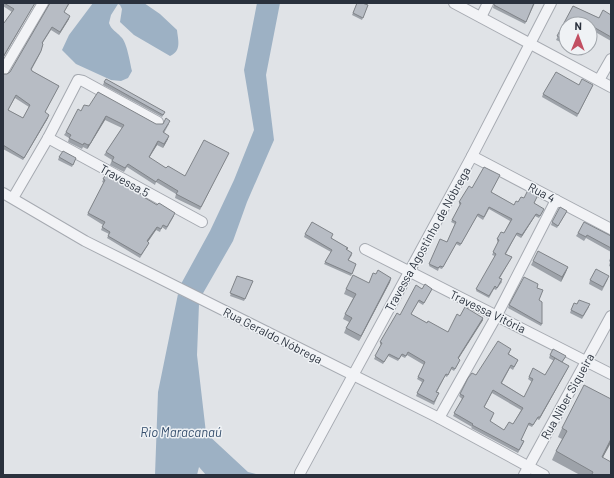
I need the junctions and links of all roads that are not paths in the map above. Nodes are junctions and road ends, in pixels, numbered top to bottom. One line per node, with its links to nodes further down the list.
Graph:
1 (43, 3): 8 (street)
2 (454, 3): 5 (street)
3 (488, 3): 5 (street)
4 (551, 3): 6 (street, Travessa Agostinho de Nóbrega)
5 (481, 17): 6 (street)
6 (530, 42): 9 (street); 13 (street, Travessa Agostinho de Nóbrega)
7 (611, 59): 9 (street)
8 (3, 71)
9 (599, 80): 10 (street)
10 (611, 87)
11 (158, 122): 12 (street)
12 (48, 138): 15 (street); 17 (street, Travessa 5)
13 (472, 156): 16 (street, Rua 4); 20 (street, Travessa Agostinho de Nóbrega)
14 (3, 193): 15 (street, Rua Geraldo Nóbrega)
15 (12, 198): 25 (street, Rua Geraldo Nóbrega)
16 (556, 200): 18 (street, Rua 4); 21 (street)
17 (202, 222)
18 (611, 229)
19 (365, 249): 20 (street, Travessa Vitória)
20 (409, 271): 21 (street, Travessa Vitória); 25 (street, Travessa Agostinho de Nóbrega)
21 (497, 315): 23 (street, Travessa Vitória); 26 (street)
22 (611, 316): 23 (street, Rua Niber Siqueira)
23 (587, 360): 24 (street, Travessa Vitória); 27 (street, Rua Niber Siqueira)
24 (611, 374)
25 (353, 375): 26 (street, Rua Geraldo Nóbrega); 28 (street, Travessa Agostinho de Nóbrega)
26 (439, 418): 27 (street, Rua Geraldo Nóbrega)
27 (526, 471): 29 (street, Rua Geraldo Nóbrega)
28 (300, 473)
29 (544, 475)

